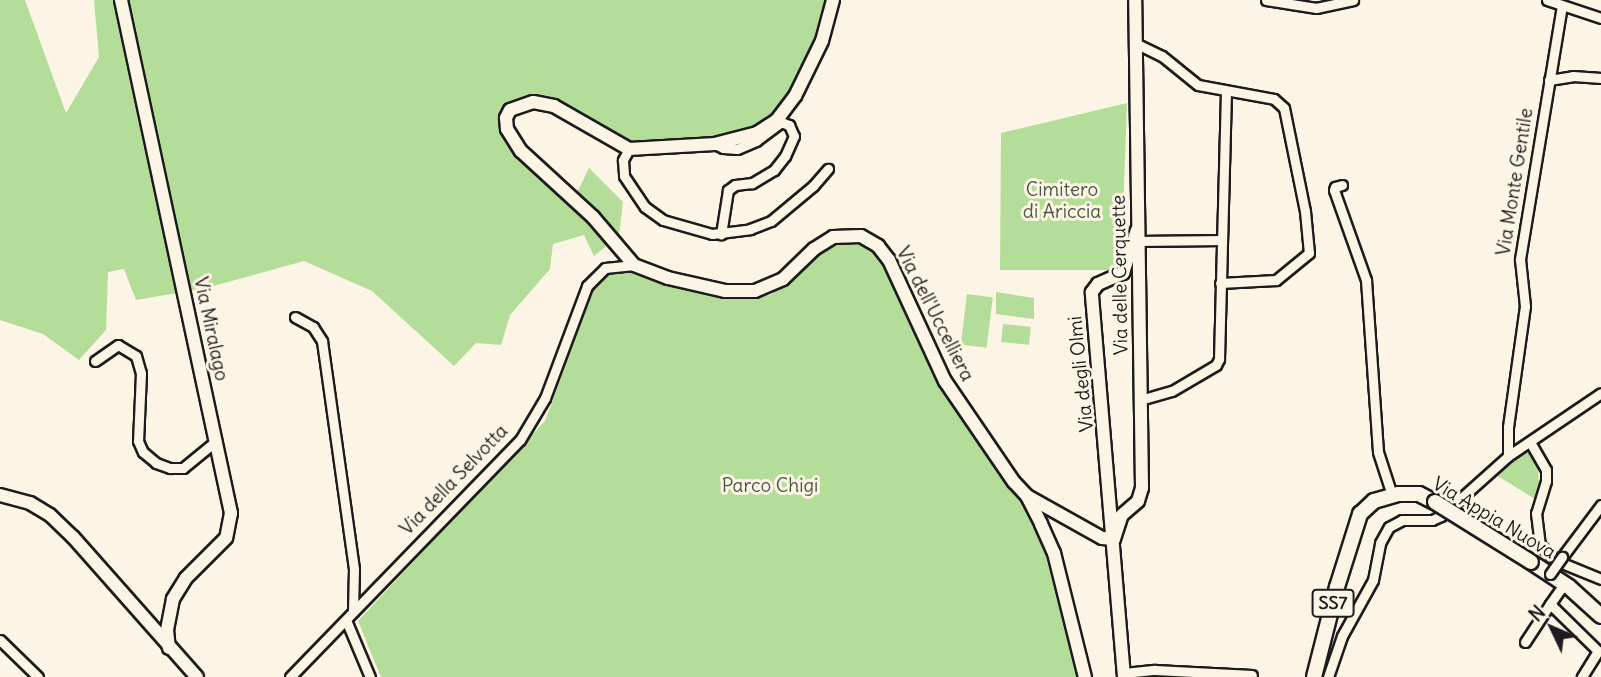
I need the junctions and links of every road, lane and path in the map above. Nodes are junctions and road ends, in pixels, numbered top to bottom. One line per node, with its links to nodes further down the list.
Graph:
1 (121, 0): 27 (street, Via Miralago)
2 (832, 0): 13 (street)
3 (1135, 0): 9 (street, Via delle Cerquette)
4 (1266, 0): 5 (street)
5 (1353, 0)
6 (1547, 0): 7 (street)
7 (1563, 5): 8 (street); 11 (street, Via Monte Gentile)
8 (1601, 18)
9 (1135, 43): 12 (street); 17 (street, Via delle Cerquette)
10 (1601, 78): 11 (street)
11 (1549, 80): 29 (street, Via Monte Gentile)
12 (1226, 92): 19 (street); 22 (street)
13 (715, 144): 14 (street); 18 (street)
14 (629, 149): 18 (street); 21 (street)
15 (828, 169): 18 (street)
16 (1342, 185): 31 (street)
17 (1138, 227): 20 (street, Via delle Cerquette); 35 (street, Via degli Olmi)
18 (722, 234)
19 (1220, 240): 20 (street); 22 (street)
20 (1141, 241): 26 (street, Via delle Cerquette)
21 (634, 265): 32 (street, Via dell'Uccelliera); 41 (street, Via della Selvotta)
22 (1220, 283): 26 (street)
23 (295, 317): 41 (street)
24 (95, 361): 27 (street)
25 (1601, 393): 28 (street)
26 (1140, 400): 35 (street, Via delle Cerquette)
27 (216, 441): 44 (street, Via Miralago)
28 (1530, 442): 29 (street); 37 (street)
29 (1508, 456): 34 (street)
30 (0, 495): 44 (street)
31 (1392, 495): 34 (main road, Via Appia Nuova); 52 (main road, SS7)
32 (1027, 496): 35 (street); 51 (street, Via dell'Uccelliera)
33 (1601, 505): 36 (street, bridge)
34 (1439, 509): 36 (main road, Via Appia Nuova, bridge); 53 (street)
35 (1114, 539): 45 (street)
36 (1550, 574): 38 (main road, Via Appia Nuova)
37 (1601, 579)
38 (1564, 584): 39 (street); 40 (main road, Via Appia Nuova)
39 (1550, 604): 43 (street); 54 (street)
40 (1601, 616)
41 (346, 620): 49 (street, Via della Selvotta); 50 (street)
42 (0, 640): 47 (street)
43 (1525, 642)
44 (169, 648): 48 (street)
45 (1124, 675): 46 (street)
46 (1252, 675)
47 (37, 677)
48 (197, 677)
49 (290, 677)
50 (370, 677)
51 (1085, 677)
52 (1314, 677)
53 (1328, 677)
54 (1582, 677)

